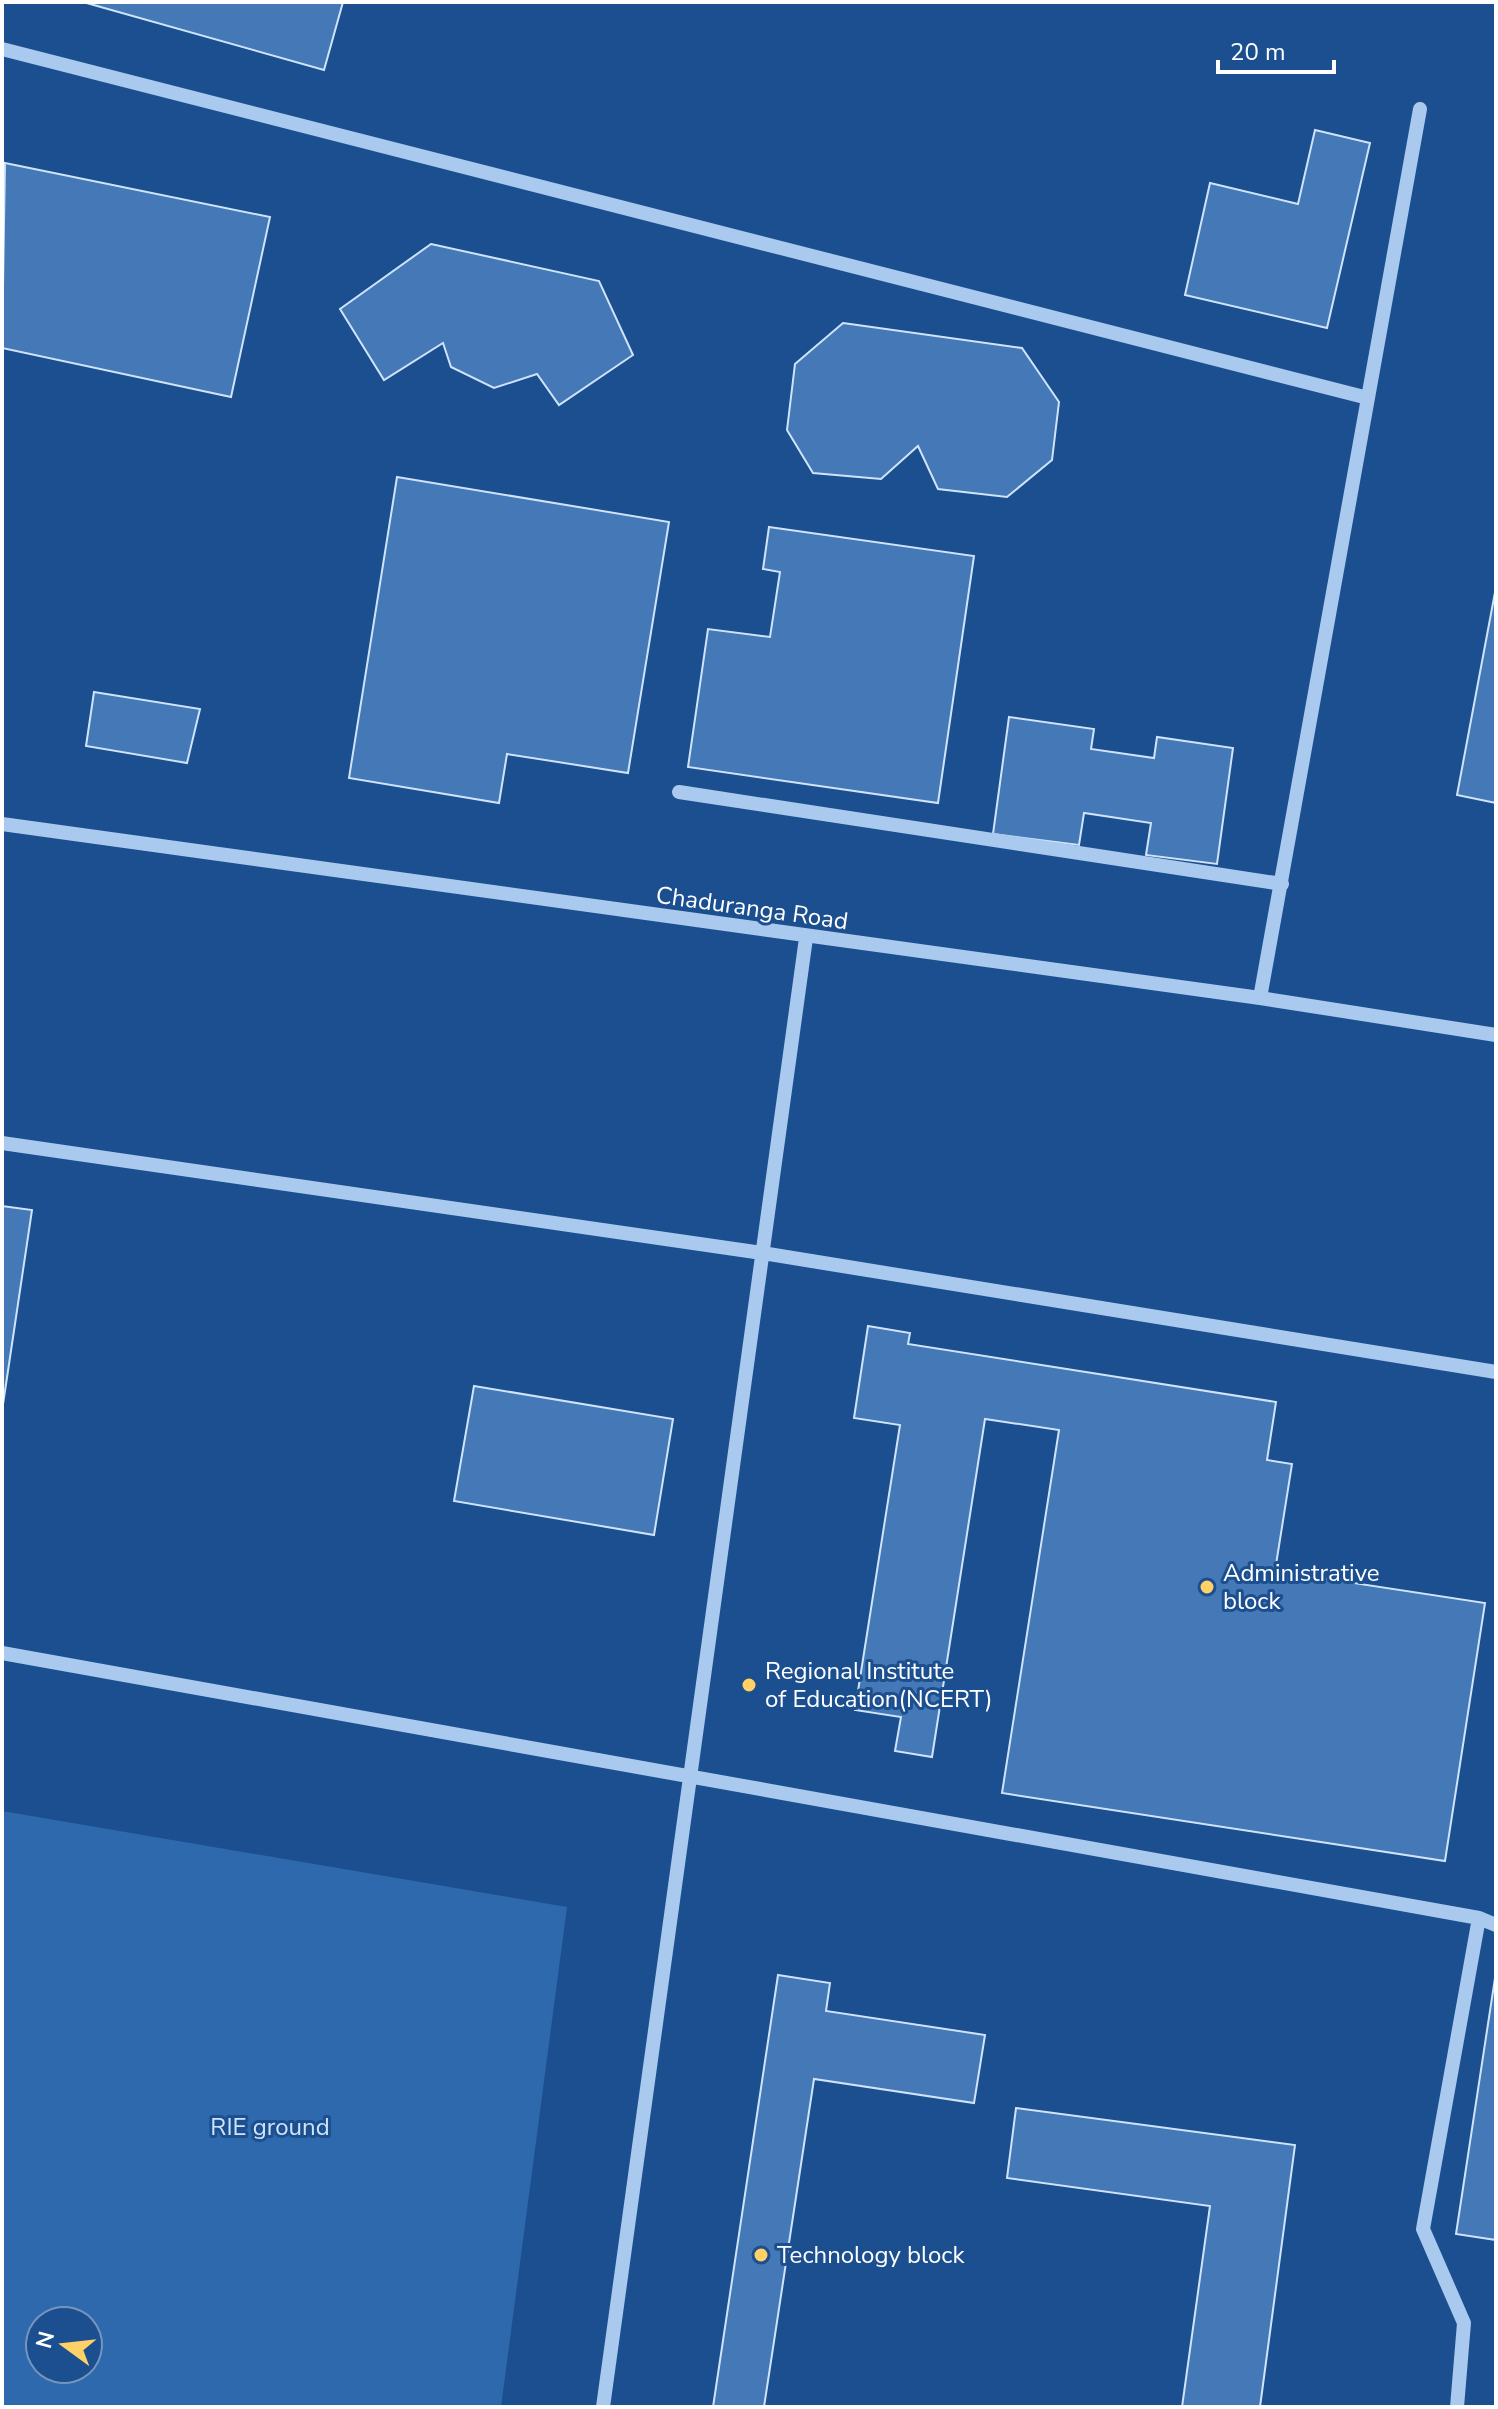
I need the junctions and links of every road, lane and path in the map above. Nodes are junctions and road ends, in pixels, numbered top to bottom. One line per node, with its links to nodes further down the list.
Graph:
1 (2, 49): 3 (street)
2 (1420, 109): 3 (street)
3 (1368, 398): 6 (street)
4 (679, 792): 6 (street)
5 (2, 824): 7 (street, Chaduranga Road)
6 (1282, 884): 8 (street)
7 (806, 938): 8 (street, Chaduranga Road); 11 (street)
8 (1260, 998): 9 (street, Chaduranga Road)
9 (1496, 1035)
10 (2, 1143): 11 (street)
11 (762, 1253): 12 (street); 14 (street)
12 (1496, 1372)
13 (2, 1653): 14 (street)
14 (690, 1777): 15 (street); 17 (street)
15 (1479, 1918): 16 (street); 18 (street)
16 (1496, 1925)
17 (603, 2407)
18 (1457, 2407)

